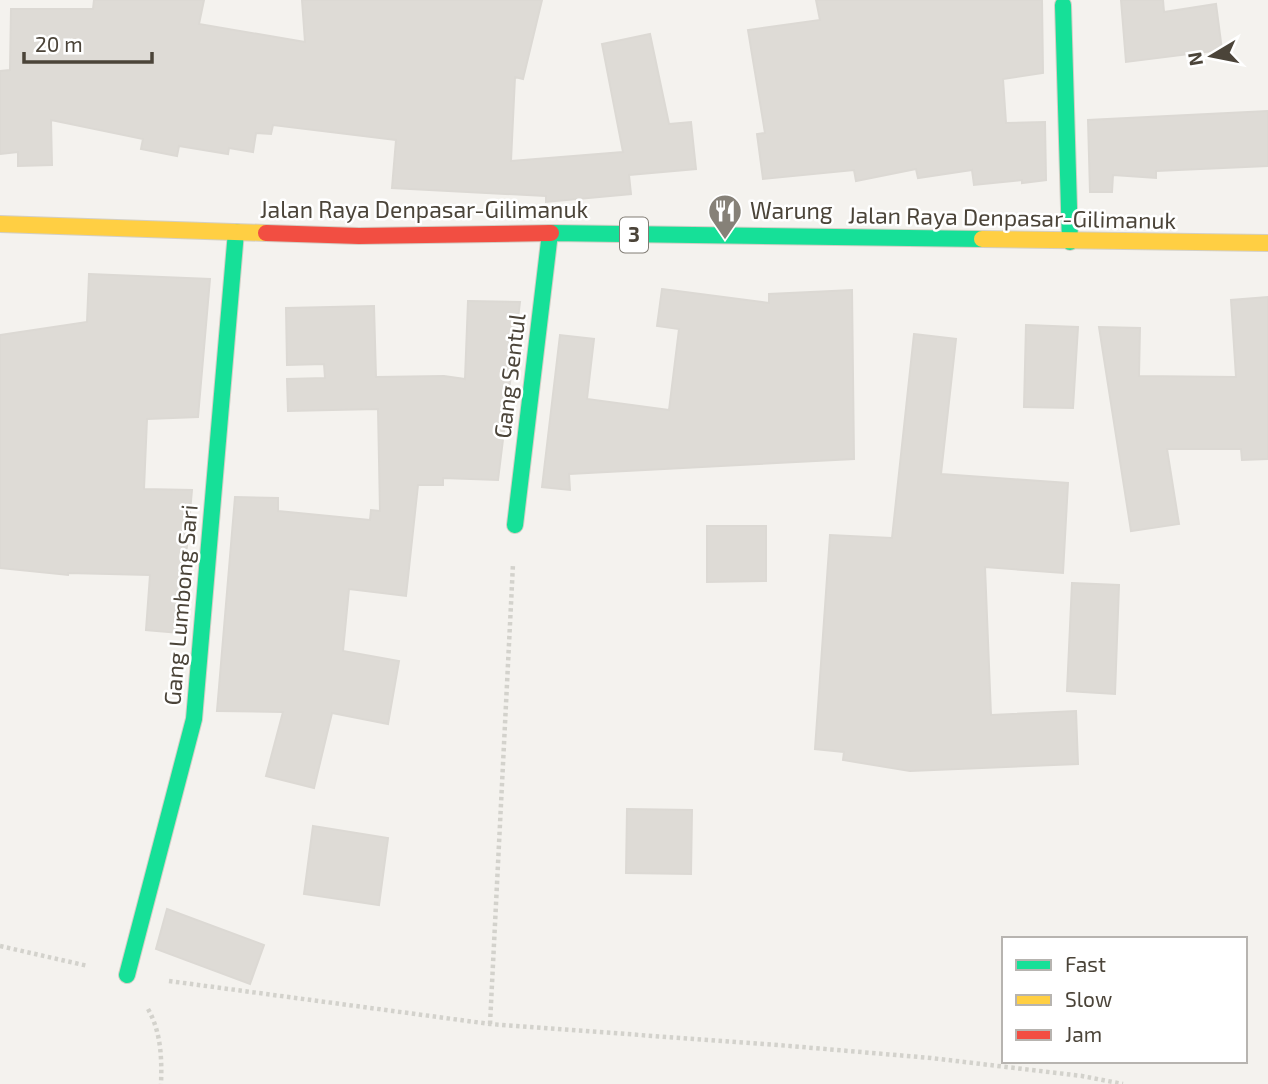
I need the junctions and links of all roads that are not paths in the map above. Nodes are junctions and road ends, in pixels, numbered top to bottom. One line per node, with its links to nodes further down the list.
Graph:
1 (1063, 5): 5 (main road)
2 (0, 224): 3 (main road, Jalan Raya Denpasar-Gilimanuk / 3)
3 (236, 232): 4 (main road, Jalan Raya Denpasar-Gilimanuk / 3); 8 (main road, Gang Lumbong Sari)
4 (550, 233): 5 (main road, Jalan Raya Denpasar-Gilimanuk / 3); 7 (main road, Gang Sentul)
5 (1070, 242): 6 (main road, Jalan Raya Denpasar-Gilimanuk / 3)
6 (1268, 243)
7 (515, 525)
8 (127, 975)

